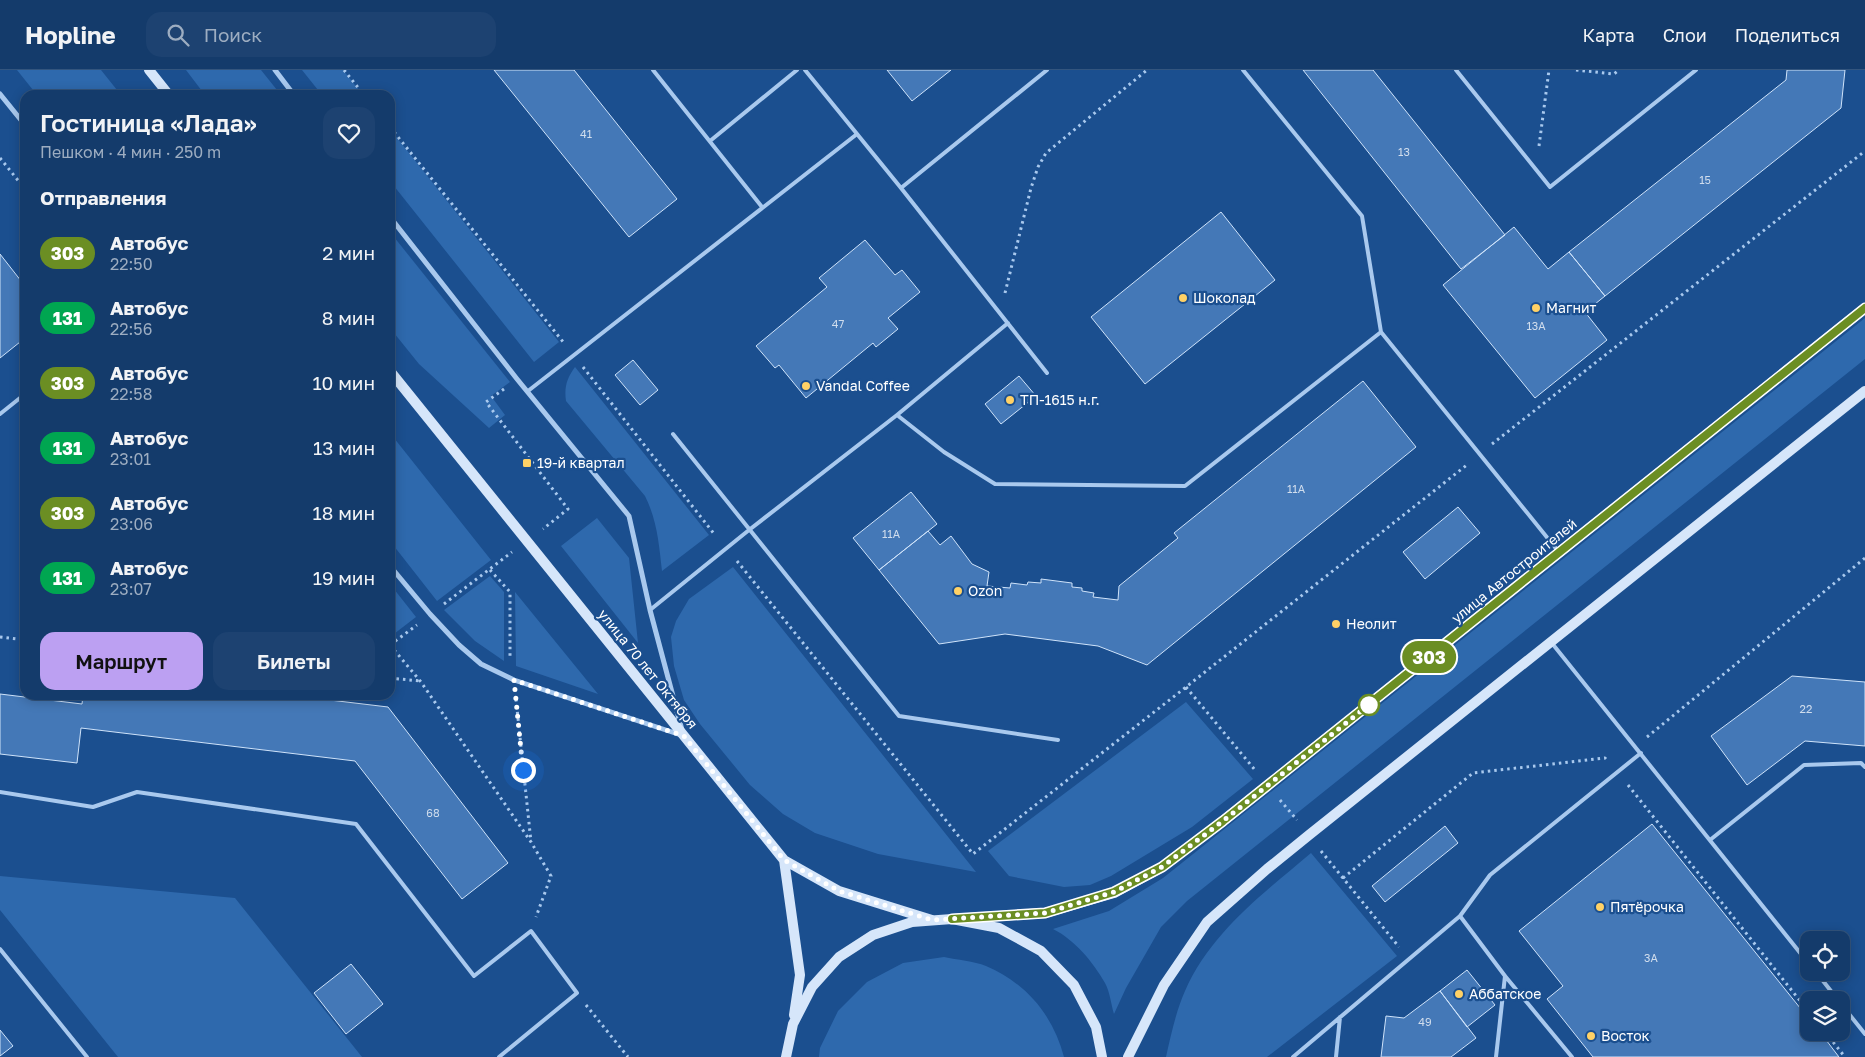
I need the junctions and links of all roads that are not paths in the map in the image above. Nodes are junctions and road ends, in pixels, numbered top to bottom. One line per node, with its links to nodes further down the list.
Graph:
1 (149, 70): 10 (main road)
2 (275, 70): 11 (street)
3 (653, 70): 15 (lane)
4 (797, 70): 15 (lane)
5 (805, 70): 14 (lane)
6 (1047, 70): 16 (lane)
7 (1243, 70): 21 (lane)
8 (1456, 70): 9 (lane)
9 (1696, 70)
10 (165, 90)
11 (290, 90)
12 (0, 94): 13 (street)
13 (20, 119)
14 (857, 134): 16 (lane); 17 (lane)
15 (710, 141): 17 (lane)
16 (901, 188): 20 (lane)
17 (762, 207): 24 (lane)
18 (395, 223): 24 (street)
19 (1865, 308): 31 (main road, улица Автостроителей)
20 (1008, 323): 22 (lane); 28 (lane)
21 (1381, 332): 28 (lane); 31 (lane)
22 (1047, 373)
23 (395, 377): 35 (main road, улица 70 лет Октября)
24 (528, 391): 33 (street)
25 (1865, 391): 34 (main road)
26 (20, 398): 27 (lane)
27 (0, 414)
28 (897, 415): 30 (lane)
29 (673, 434): 30 (lane)
30 (749, 530): 33 (lane); 36 (lane)
31 (1560, 553): 43 (main road, улица Автостроителей)
32 (395, 572): 35 (street)
33 (650, 610): 35 (street)
34 (1552, 642): 37 (lane); 58 (main road)
35 (684, 736): 41 (main road, улица 70 лет Октября)
36 (1058, 740)
37 (1641, 754): 40 (lane); 42 (lane)
38 (1865, 767): 40 (lane)
39 (0, 792): 55 (lane)
40 (1710, 840): 46 (lane)
41 (784, 860): 44 (main road, улица 70 лет Октября); 52 (main road)
42 (1460, 916): 47 (lane); 51 (lane)
43 (952, 919): 44 (main road); 57 (main road)
44 (932, 920): 52 (main road)
45 (0, 949): 54 (lane)
46 (1800, 953)
47 (1505, 976): 61 (lane); 62 (lane)
48 (1823, 981): 49 (lane)
49 (1831, 991)
50 (1850, 1015): 53 (lane)
51 (1340, 1017): 59 (lane); 60 (lane)
52 (793, 1024): 56 (main road)
53 (1865, 1034)
54 (87, 1057)
55 (499, 1057)
56 (786, 1057)
57 (1102, 1057)
58 (1128, 1057)
59 (1292, 1057)
60 (1336, 1057)
61 (1496, 1057)
62 (1572, 1057)

